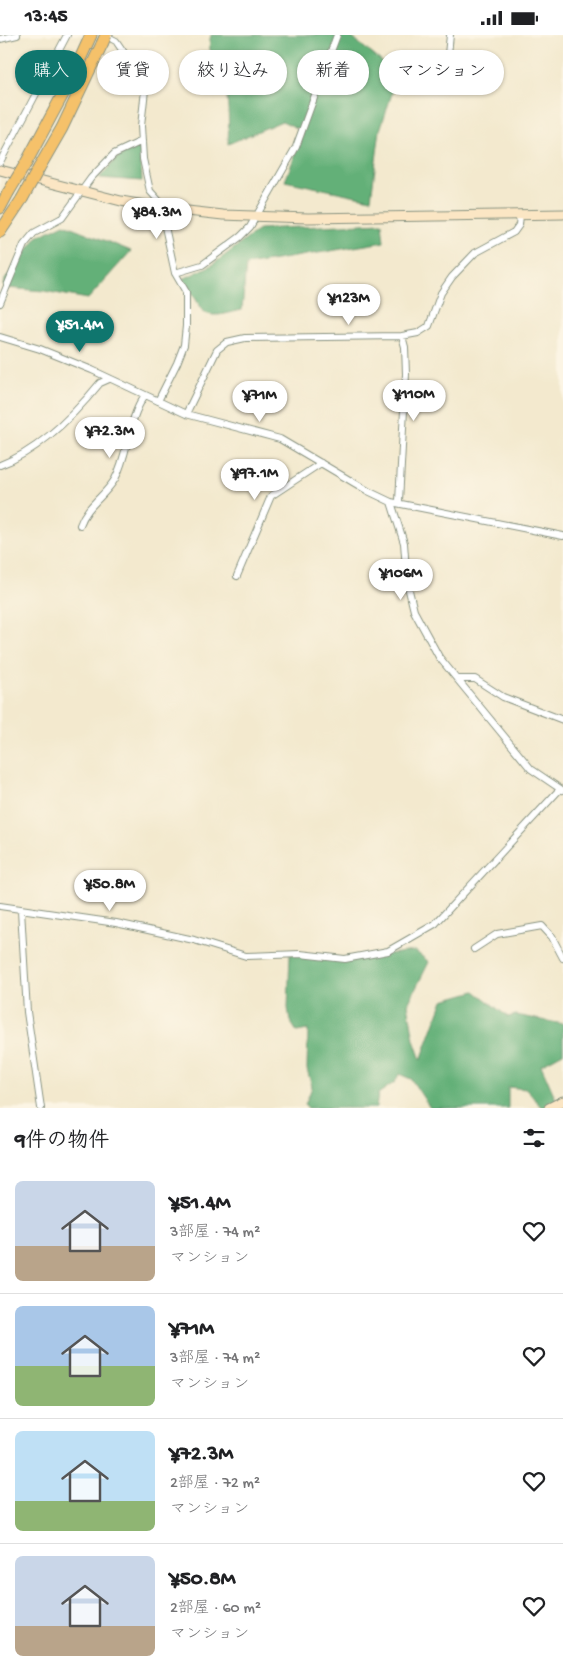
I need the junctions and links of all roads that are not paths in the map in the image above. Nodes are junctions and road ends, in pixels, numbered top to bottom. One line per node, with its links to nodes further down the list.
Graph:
1 (17, 35): 7 (street)
2 (67, 35): 10 (street)
3 (337, 35): 17 (street)
4 (450, 35): 8 (street)
5 (90, 37): 13 (highway, bridge)
6 (109, 38): 9 (street); 18 (highway, bridge)
7 (0, 39)
8 (448, 50)
9 (142, 141): 12 (street); 14 (street)
10 (0, 163)
11 (0, 170): 12 (street)
12 (80, 192): 14 (street); 20 (street)
13 (0, 208)
14 (162, 209): 17 (street); 19 (street)
15 (563, 214): 16 (street)
16 (520, 215): 17 (street); 21 (street)
17 (256, 217): 19 (street)
18 (0, 232)
19 (175, 273): 25 (street)
20 (0, 303)
21 (402, 336): 26 (street); 29 (street)
22 (0, 337): 23 (street)
23 (109, 379): 24 (street); 28 (street)
24 (145, 395): 25 (street); 30 (street)
25 (158, 401): 26 (street)
26 (186, 414): 27 (street)
27 (321, 463): 29 (street); 32 (street)
28 (0, 465)
29 (394, 503): 31 (street); 33 (street)
30 (80, 525)
31 (563, 536)
32 (237, 576)
33 (457, 679): 34 (street); 35 (street)
34 (563, 720)
35 (562, 790): 37 (street)
36 (0, 907): 37 (street)
37 (21, 910): 41 (street)
38 (474, 949): 39 (street)
39 (563, 958)
40 (563, 1101): 42 (street)
41 (41, 1108)
42 (549, 1108)

